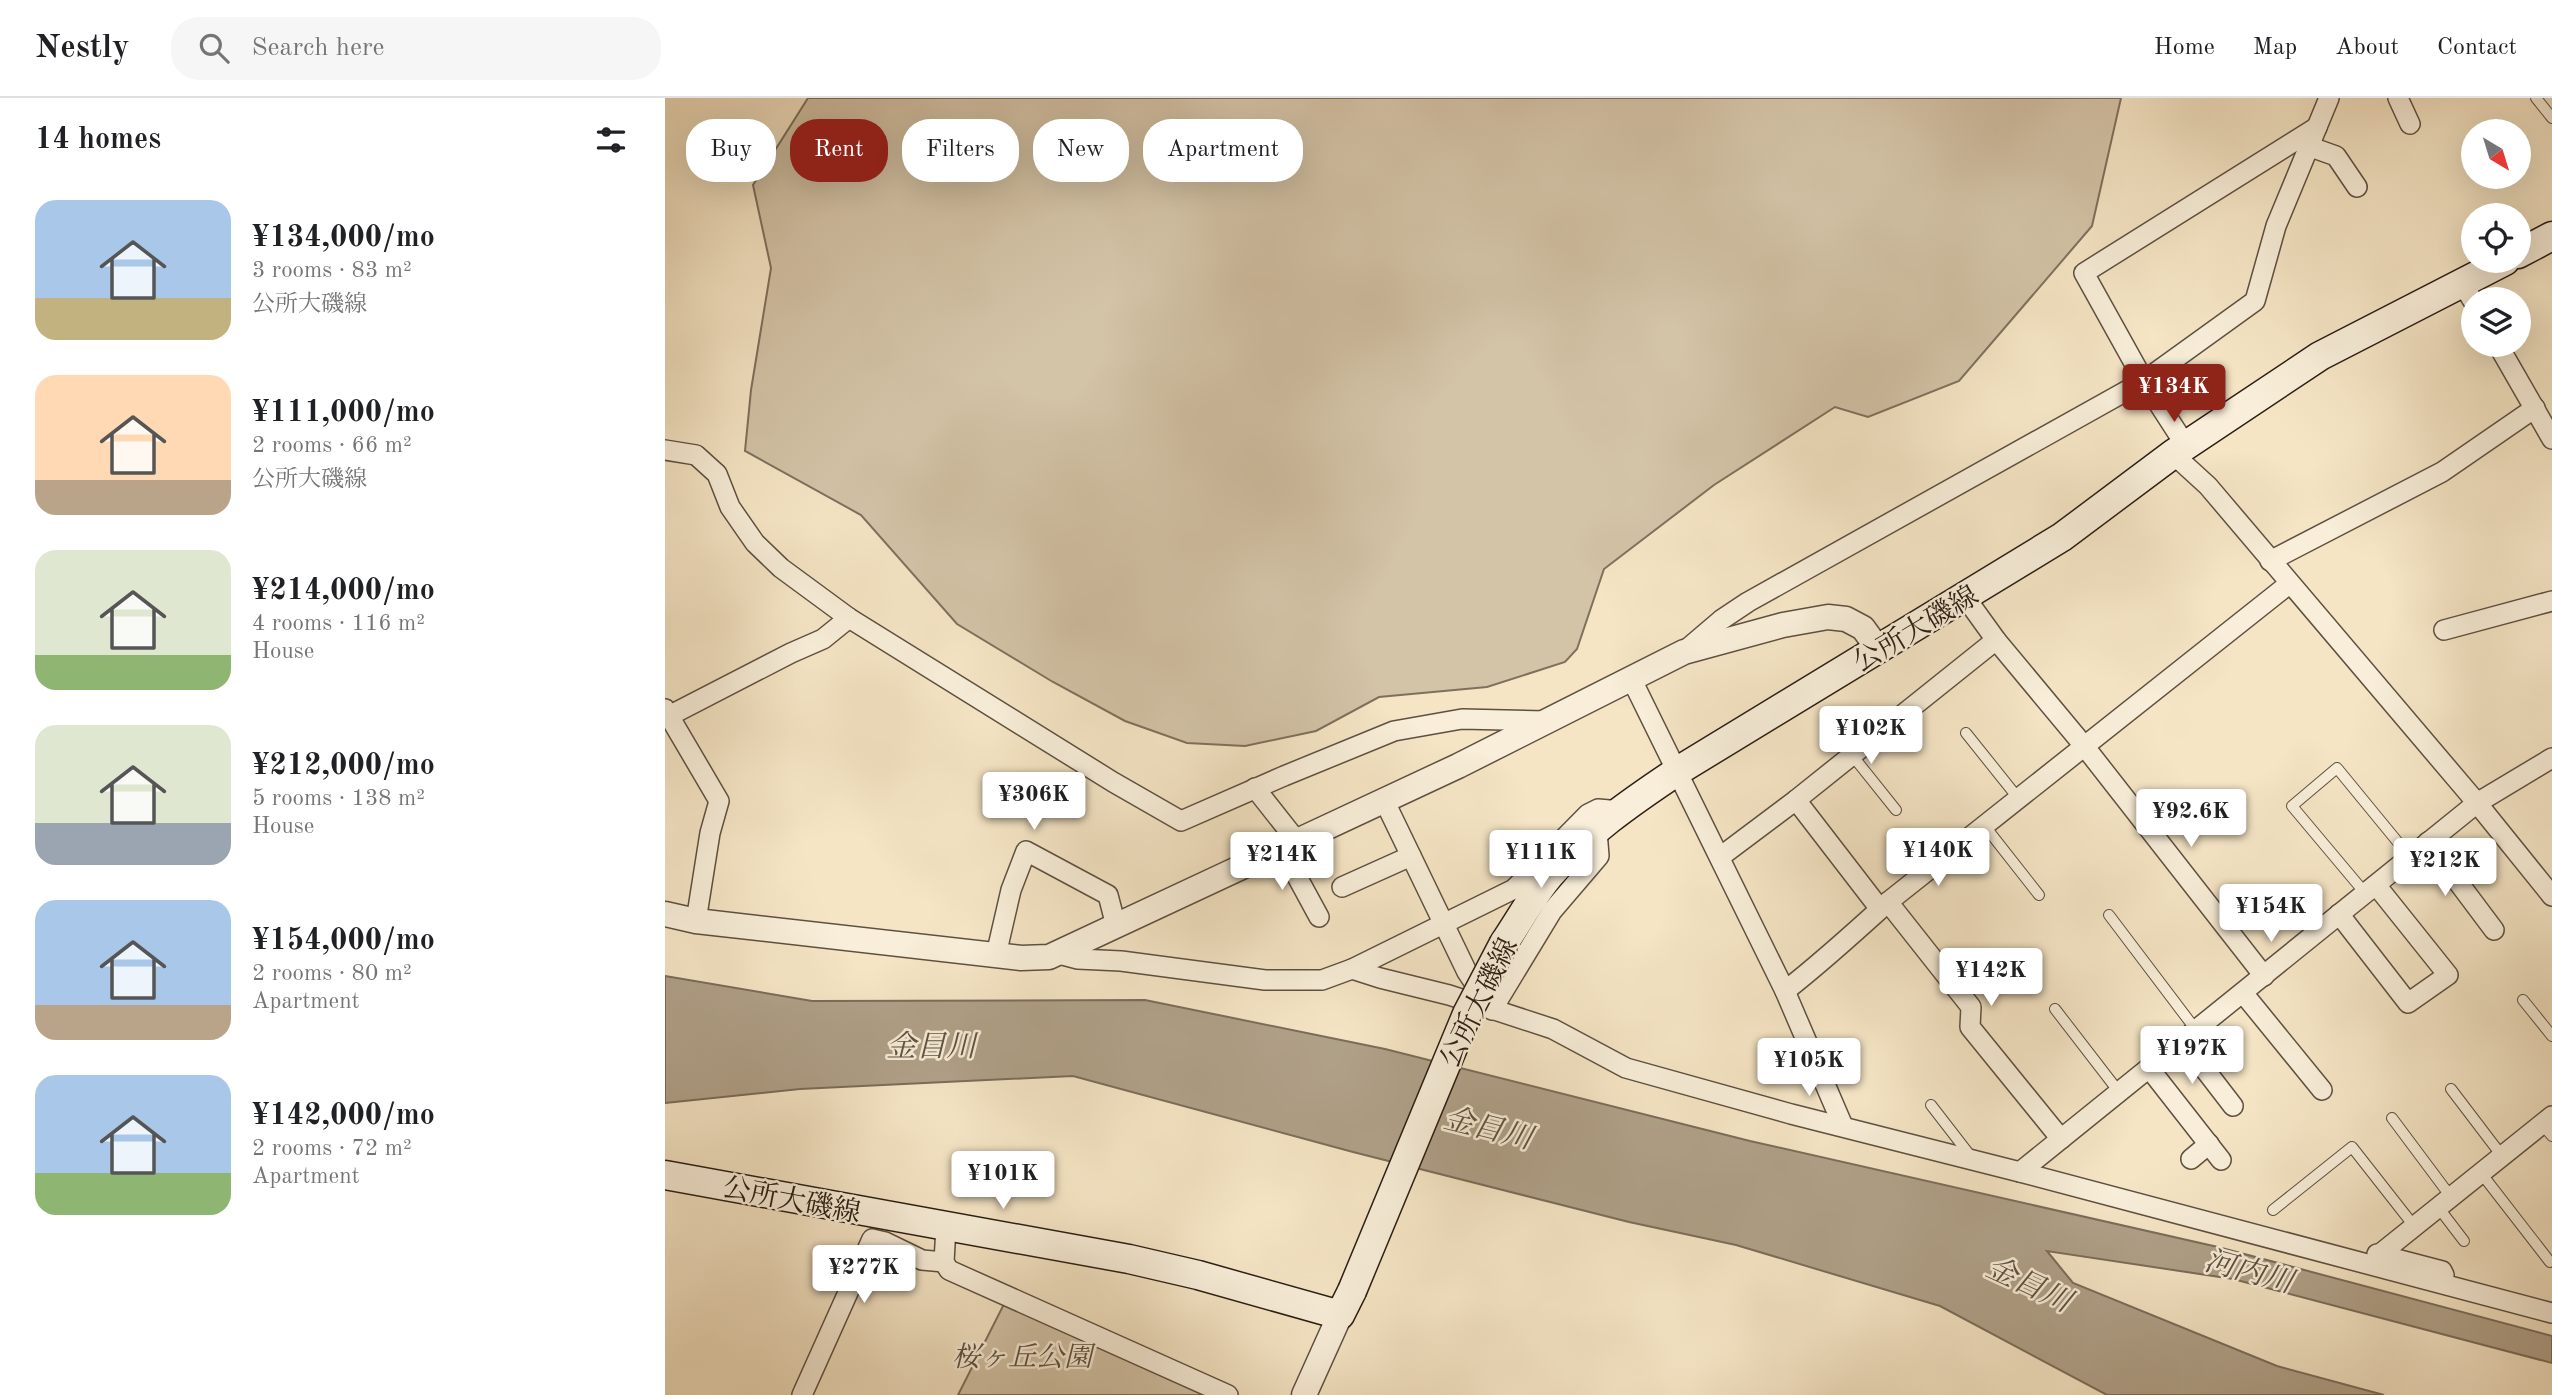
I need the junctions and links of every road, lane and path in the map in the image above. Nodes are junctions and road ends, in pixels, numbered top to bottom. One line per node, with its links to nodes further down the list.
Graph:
1 (2329, 98): 6 (street)
2 (2398, 98): 5 (street)
3 (2536, 98): 4 (lane)
4 (2552, 118)
5 (2410, 124)
6 (2317, 127): 7 (street); 15 (street)
7 (2308, 146): 8 (street); 15 (street)
8 (2357, 187)
9 (2552, 236): 10 (main road)
10 (2531, 247)
11 (2491, 273): 12 (main road, 公所大磯線)
12 (2474, 287)
13 (2461, 295): 18 (main road, 公所大磯線)
14 (2505, 357): 16 (street)
15 (2144, 381): 18 (street); 27 (street)
16 (2546, 423): 19 (street)
17 (665, 450): 23 (street)
18 (2180, 450): 19 (street); 21 (main road, 公所大磯線)
19 (2270, 561): 20 (street)
20 (2289, 584): 32 (street); 40 (street)
21 (1965, 597): 25 (street); 26 (main road, 公所大磯線)
22 (2552, 601): 24 (street)
23 (849, 618): 29 (street); 36 (street)
24 (2444, 630)
25 (1996, 640): 32 (street); 33 (street)
26 (1879, 650): 27 (street); 35 (main road, 公所大磯線)
27 (1684, 652): 28 (street)
28 (1631, 678): 30 (street); 35 (street)
29 (666, 715): 59 (street)
30 (1545, 721): 36 (street); 38 (street)
31 (1966, 733): 37 (lane)
32 (2085, 747): 37 (street); 66 (street)
33 (1852, 755): 39 (street); 41 (lane)
34 (2552, 758): 40 (street)
35 (1676, 772): 42 (main road, 公所大磯線); 48 (street)
36 (1255, 788): 46 (street)
37 (2018, 798): 43 (street)
38 (1384, 800): 46 (street); 47 (street)
39 (1796, 800): 48 (street); 54 (street)
40 (2477, 803): 45 (street); 53 (street)
41 (1896, 810)
42 (1621, 811): 44 (main road, 公所大磯線); 60 (street)
43 (1984, 825): 52 (lane); 54 (street)
44 (1597, 831): 71 (street); 102 (main road, 公所大磯線, bridge)
45 (2428, 842): 49 (street); 62 (street)
46 (1288, 844): 58 (street); 61 (street)
47 (1411, 856): 50 (street); 60 (street)
48 (1720, 857): 67 (street)
49 (2410, 857): 51 (street); 51 (lane)
50 (1342, 887)
51 (2370, 889): 56 (street); 56 (street)
52 (2039, 895)
53 (2552, 896)
54 (1884, 906): 67 (street); 83 (street)
55 (665, 914): 59 (street)
56 (2339, 914): 66 (street)
57 (2109, 915): 72 (lane)
58 (1319, 917)
59 (696, 920): 64 (street)
60 (1444, 925): 65 (street); 71 (street)
61 (1117, 926): 63 (street); 64 (street)
62 (2494, 930)
63 (1059, 954): 64 (street); 65 (street)
64 (996, 955)
65 (1352, 968): 71 (street)
66 (2264, 976): 68 (street)
67 (1784, 991): 82 (street)
68 (2243, 993): 72 (street); 76 (street)
69 (2523, 1000): 73 (lane)
70 (2055, 1009): 77 (lane)
71 (1492, 1010): 82 (street)
72 (2189, 1036): 74 (street); 79 (street)
73 (2552, 1036)
74 (2149, 1068): 77 (street); 84 (street)
75 (2451, 1089): 85 (lane)
76 (2322, 1090)
77 (2119, 1092): 83 (street)
78 (1931, 1105): 88 (lane)
79 (2233, 1106)
80 (2392, 1118): 92 (lane)
81 (2549, 1125): 85 (street)
82 (1843, 1126): 88 (street)
83 (2061, 1139): 89 (street)
84 (2209, 1144): 86 (street); 87 (street)
85 (2502, 1156): 90 (street)
86 (2191, 1159)
87 (2221, 1160)
88 (1974, 1161): 89 (street)
89 (2019, 1171): 97 (street)
90 (2481, 1173): 92 (street); 100 (lane)
91 (665, 1175): 95 (main road, 公所大磯線)
92 (2445, 1202): 94 (street); 96 (lane)
93 (2273, 1210): 94 (lane)
94 (2414, 1226): 98 (street)
95 (946, 1227): 99 (street); 102 (main road, 公所大磯線)
96 (2464, 1241)
97 (2314, 1249): 98 (street); 101 (street)
98 (2380, 1254): 101 (street)
99 (944, 1262): 105 (street); 106 (street)
100 (2550, 1262)
101 (2448, 1285): 103 (street)
102 (1346, 1303): 104 (street)
103 (2552, 1313)
104 (1305, 1392)
105 (802, 1395)
106 (1228, 1395)

